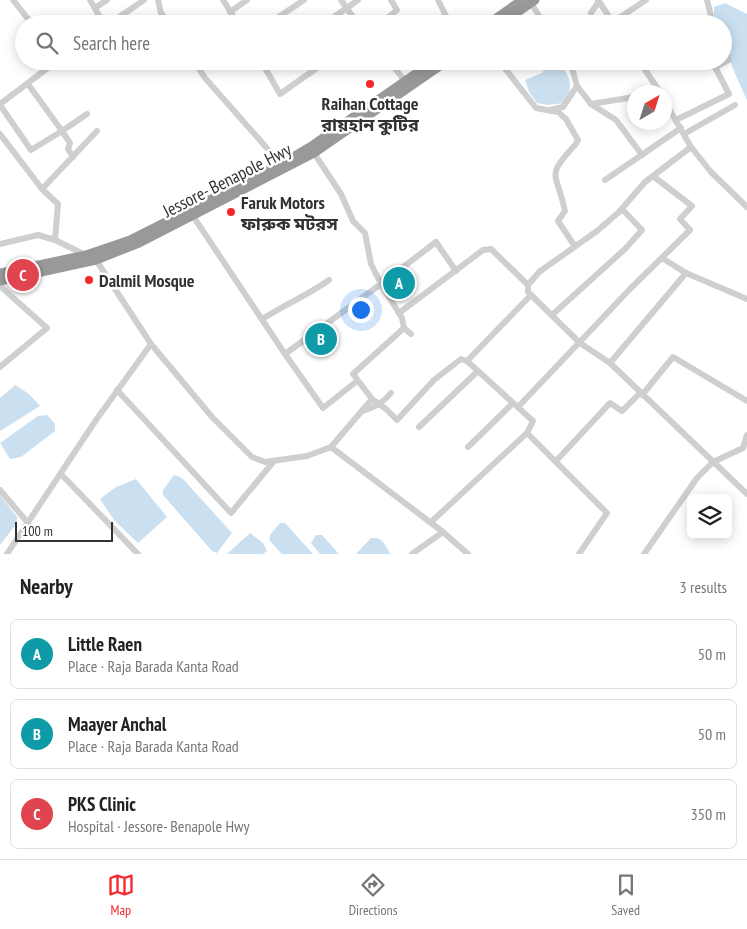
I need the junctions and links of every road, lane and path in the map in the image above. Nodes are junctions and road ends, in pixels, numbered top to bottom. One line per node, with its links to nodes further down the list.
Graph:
1 (14, 0): 21 (street)
2 (90, 0): 17 (street)
3 (107, 0): 17 (street)
4 (144, 0): 23 (street)
5 (158, 0): 24 (street)
6 (223, 0): 19 (street)
7 (247, 0): 19 (street)
8 (304, 0): 26 (street)
9 (341, 0): 18 (street)
10 (358, 0): 18 (street)
11 (391, 0): 29 (street)
12 (438, 0): 30 (street)
13 (646, 0): 35 (street)
14 (707, 0): 36 (street)
15 (525, 1): 31 (highway); 32 (highway); 33 (street)
16 (598, 1): 20 (street); 34 (street)
17 (95, 8): 22 (street)
18 (346, 8): 27 (street); 28 (street)
19 (230, 12): 25 (street)
20 (591, 13)
21 (25, 15)
22 (99, 15)
23 (122, 15)
24 (162, 15)
25 (232, 15)
26 (282, 15)
27 (336, 15)
28 (351, 15)
29 (390, 15)
30 (446, 15)
31 (502, 15)
32 (510, 15)
33 (537, 15)
34 (608, 15)
35 (625, 15)
36 (711, 15)
37 (46, 70): 49 (street)
38 (200, 70): 68 (street)
39 (266, 70): 40 (street)
40 (314, 70)
41 (397, 70): 48 (street)
42 (421, 70): 48 (highway, Jessore- Benapole Hwy)
43 (434, 70): 65 (highway, Jessore- Benapole Hwy)
44 (506, 70): 56 (street)
45 (573, 70): 51 (street)
46 (645, 70): 50 (street)
47 (717, 70): 59 (street)
48 (406, 81): 68 (highway, Jessore- Benapole Hwy)
49 (28, 84): 54 (street); 60 (street)
50 (655, 85)
51 (577, 86): 53 (street); 56 (street)
52 (627, 98): 53 (street)
53 (591, 104): 66 (street)
54 (0, 105): 60 (street)
55 (734, 105): 62 (street)
56 (549, 110): 77 (street)
57 (672, 113): 59 (street)
58 (87, 114): 60 (street)
59 (676, 120): 62 (street)
60 (62, 131): 67 (street)
61 (97, 131): 67 (street)
62 (683, 131): 64 (street); 66 (street)
63 (0, 134): 71 (street)
64 (691, 147): 69 (street); 72 (street)
65 (314, 153): 74 (highway, Jessore- Benapole Hwy); 86 (street)
66 (642, 155): 70 (street)
67 (73, 156): 71 (street)
68 (282, 164): 78 (highway, Jessore- Benapole Hwy)
69 (653, 176): 73 (street); 79 (street)
70 (605, 180)
71 (42, 189): 75 (street)
72 (747, 207)
73 (622, 209): 77 (street); 92 (street)
74 (193, 216): 80 (highway, Jessore- Benapole Hwy); 93 (street)
75 (55, 240): 76 (street); 78 (street)
76 (0, 244)
77 (574, 246): 87 (street)
78 (86, 255): 80 (street); 82 (highway, Jessore- Benapole Hwy)
79 (662, 258): 83 (street); 96 (street)
80 (96, 260): 85 (highway, Jessore- Benapole Hwy); 97 (street)
81 (456, 271): 86 (street); 87 (street); 91 (street)
82 (0, 273)
83 (686, 273): 90 (street); 100 (street)
84 (329, 280): 93 (street)
85 (0, 281)
86 (381, 284): 91 (street); 98 (street)
87 (528, 285): 89 (street)
88 (0, 286): 101 (street)
89 (532, 295): 92 (street); 99 (street)
90 (747, 299)
91 (399, 313): 94 (street)
92 (552, 315): 96 (street)
93 (262, 319): 98 (street)
94 (404, 328): 95 (street); 103 (street)
95 (411, 334)
96 (580, 343): 100 (street); 109 (street)
97 (151, 344): 104 (street); 117 (street)
98 (285, 354): 103 (street)
99 (467, 361): 102 (street); 107 (street)
100 (610, 363): 106 (street)
101 (0, 367)
102 (478, 371): 109 (street); 111 (street)
103 (357, 381): 107 (street)
104 (117, 390): 117 (street); 120 (street)
105 (392, 393): 110 (street)
106 (641, 394): 108 (street); 118 (street); 119 (street)
107 (372, 399): 110 (street)
108 (747, 401)
109 (515, 405): 112 (street); 116 (street)
110 (362, 411): 115 (street)
111 (419, 427)
112 (527, 434): 118 (street); 123 (street)
113 (747, 435): 114 (street)
114 (745, 446): 119 (street)
115 (331, 447): 117 (street); 123 (street)
116 (468, 447)
117 (274, 461)
118 (556, 461): 130 (street)
119 (713, 462): 122 (street); 131 (street)
120 (61, 474): 124 (street); 127 (street)
121 (0, 490): 124 (street)
122 (747, 494)
123 (431, 522): 125 (street)
124 (28, 523): 126 (street)
125 (443, 532): 128 (street); 129 (street)
126 (7, 554)
127 (138, 554)
128 (412, 554)
129 (468, 554)
130 (579, 554)
131 (644, 554)

